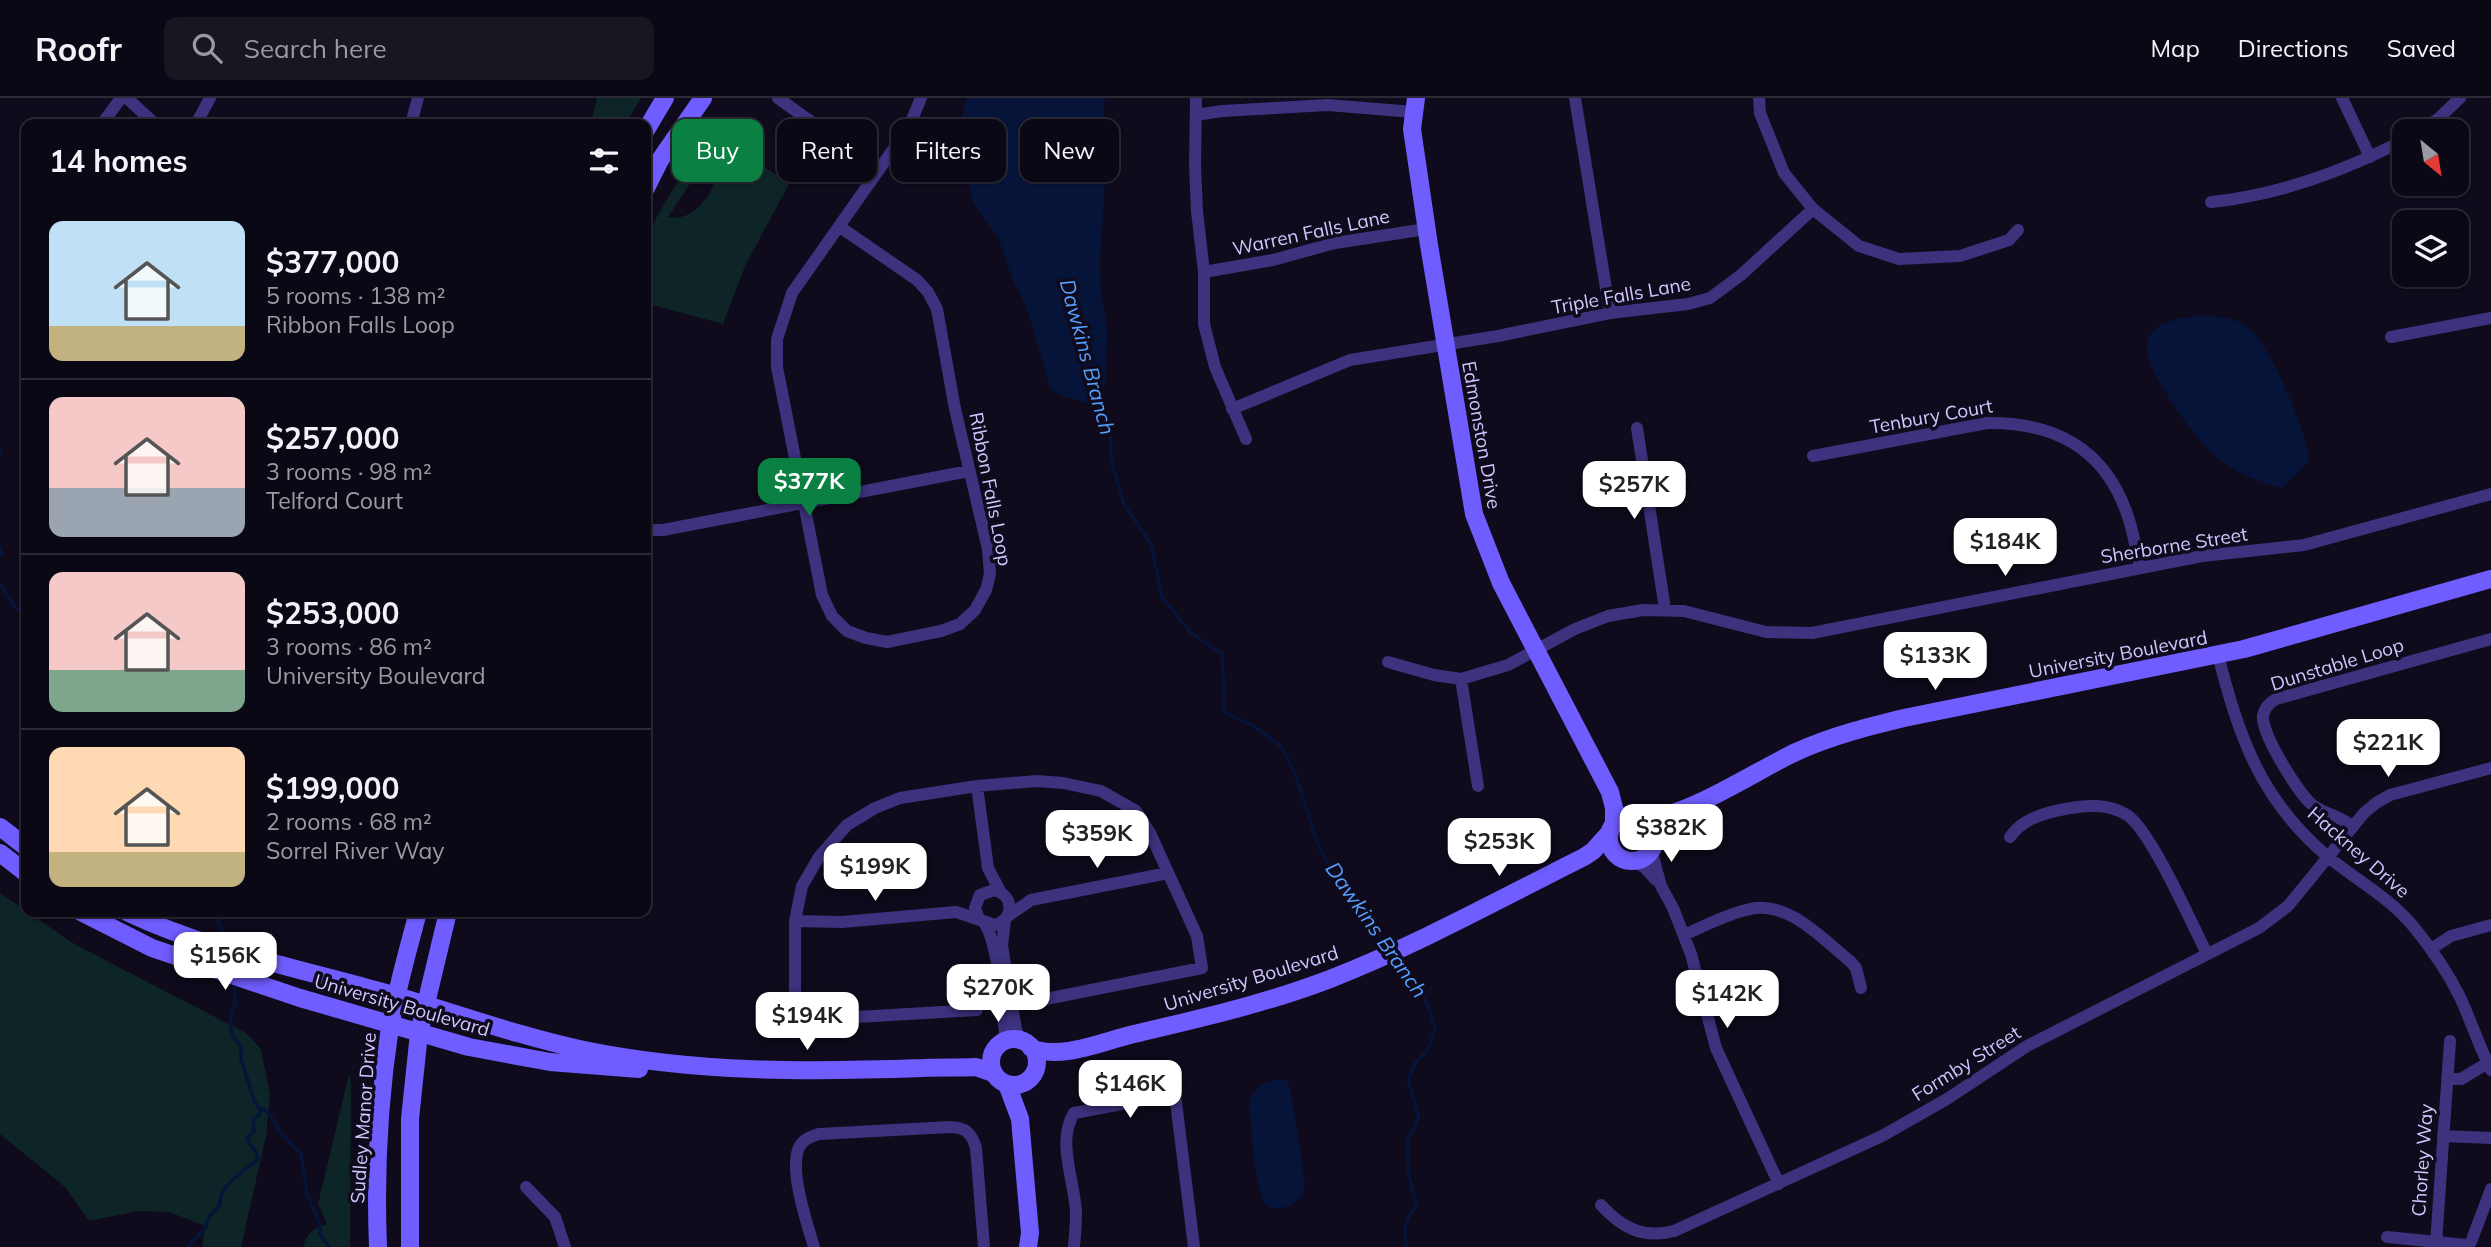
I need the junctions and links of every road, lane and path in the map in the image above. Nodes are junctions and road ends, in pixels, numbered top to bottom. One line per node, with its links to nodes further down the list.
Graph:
1 (121, 98): 17 (street)
2 (127, 98): 18 (street)
3 (210, 98): 19 (street)
4 (418, 98): 20 (street)
5 (665, 98): 23 (street)
6 (703, 98): 27 (street)
7 (778, 98): 21 (street)
8 (921, 98): 26 (street, Ribbon Falls Loop)
9 (1196, 98): 16 (street)
10 (1575, 98): 35 (street)
11 (1759, 98): 30 (street)
12 (2342, 98): 25 (street)
13 (2460, 98): 22 (street)
14 (1328, 102): 15 (street); 16 (street)
15 (1415, 105): 32 (street, Edmonston Drive)
16 (1196, 115): 34 (street)
17 (106, 119)
18 (150, 119)
19 (199, 119)
20 (412, 119)
21 (807, 119)
22 (2438, 119)
23 (651, 122)
24 (2392, 146): 25 (street)
25 (2370, 157): 29 (street)
26 (877, 169)
27 (651, 178)
28 (869, 182): 31 (street, Ribbon Falls Loop)
29 (2211, 202)
30 (1813, 209): 33 (street); 35 (street, Triple Falls Lane)
31 (840, 227): 43 (street, Ribbon Falls Loop); 45 (street, Ribbon Falls Loop)
32 (1426, 229): 34 (street, Warren Falls Lane); 38 (street, Edmonston Drive)
33 (2018, 230)
34 (1204, 272): 39 (street)
35 (1610, 313): 38 (street, Triple Falls Lane)
36 (2491, 318): 37 (street)
37 (2391, 337)
38 (1445, 344): 39 (street, Triple Falls Lane); 51 (street, Edmonston Drive)
39 (1232, 409): 41 (street)
40 (1637, 428): 49 (street)
41 (1246, 439)
42 (1813, 456): 47 (street, Tenbury Court)
43 (969, 471): 45 (street); 45 (street, Ribbon Falls Loop)
44 (2491, 494): 47 (street, Sherborne Street)
45 (804, 502): 46 (street)
46 (651, 530)
47 (2140, 568): 49 (street, Sherborne Street)
48 (2491, 579): 52 (street, University Boulevard)
49 (1665, 609): 51 (street, Sherborne Street)
50 (2491, 639): 62 (street, Dunstable Loop)
51 (1537, 651): 54 (street, Sherborne Street); 58 (street, Edmonston Drive)
52 (2218, 655): 59 (street, University Boulevard); 69 (street, Hackney Drive)
53 (1388, 662): 54 (street)
54 (1461, 679): 57 (street)
55 (2491, 768): 62 (street, Formby Street)
56 (977, 786): 71 (street); 73 (street); 85 (street)
57 (1478, 786)
58 (1610, 792): 60 (street, Edmonston Drive); 63 (street, Edmonston Drive)
59 (1681, 811): 60 (street, University Boulevard); 66 (street, University Boulevard)
60 (1639, 817): 63 (street); 66 (street)
61 (0, 827): 65 (street)
62 (2353, 827): 69 (street, Formby Street)
63 (1612, 828): 68 (street, University Boulevard); 70 (street)
64 (2010, 837): 89 (street)
65 (21, 843)
66 (1653, 844): 70 (street); 74 (street)
67 (0, 853): 72 (street)
68 (1584, 857): 70 (street, University Boulevard); 99 (street, University Boulevard)
69 (2329, 857): 88 (street, Hackney Drive); 89 (street, Formby Street)
70 (1625, 858): 74 (street)
71 (988, 868): 75 (street); 76 (street)
72 (21, 869)
73 (1168, 873): 77 (street); 92 (street)
74 (1661, 886): 87 (street)
75 (1002, 892): 76 (street); 77 (street); 83 (street)
76 (978, 897): 78 (street); 84 (street)
77 (1031, 900): 83 (street)
78 (956, 912): 84 (street); 85 (street)
79 (91, 917): 95 (street, University Boulevard)
80 (138, 917): 91 (street, University Boulevard)
81 (417, 917): 91 (street, Sudley Manor Drive)
82 (447, 917): 93 (street)
83 (1006, 918): 84 (street); 98 (street)
84 (981, 920): 98 (street)
85 (795, 921): 94 (street)
86 (2491, 925): 88 (street)
87 (1684, 935): 90 (street); 109 (street)
88 (2431, 949): 100 (street, Hackney Drive)
89 (2207, 954): 109 (street, Formby Street)
90 (1861, 988)
91 (397, 997): 93 (street, University Boulevard); 95 (street, Sudley Manor Drive)
92 (1041, 1000)
93 (424, 1005): 96 (street); 101 (street, University Boulevard)
94 (977, 1010)
95 (391, 1024): 96 (street, University Boulevard); 115 (street, Sudley Manor Drive)
96 (419, 1032): 101 (street, University Boulevard); 116 (street)
97 (2449, 1041): 105 (street, Chorley Way)
98 (1012, 1045): 99 (street, University Boulevard); 102 (street, University Boulevard); 103 (street); 104 (street)
99 (1076, 1049): 103 (street, University Boulevard)
100 (2490, 1065): 105 (street, Chorley Way)
101 (685, 1066): 102 (street, University Boulevard)
102 (929, 1067): 104 (street, University Boulevard)
103 (1031, 1076): 104 (street); 106 (street)
104 (1000, 1079): 106 (street)
105 (2447, 1079): 107 (street, Chorley Way)
106 (1020, 1119): 120 (street)
107 (2443, 1136): 108 (street); 114 (street, Chorley Way)
108 (2491, 1138)
109 (1779, 1184): 112 (street, Formby Street)
110 (526, 1187): 117 (street)
111 (2491, 1189): 114 (street)
112 (1601, 1205)
113 (2388, 1237): 114 (street)
114 (2436, 1243)
115 (378, 1247)
116 (410, 1247)
117 (565, 1247)
118 (814, 1247): 119 (street)
119 (984, 1247)
120 (1028, 1247)
121 (1074, 1247): 122 (street)
122 (1194, 1247)

